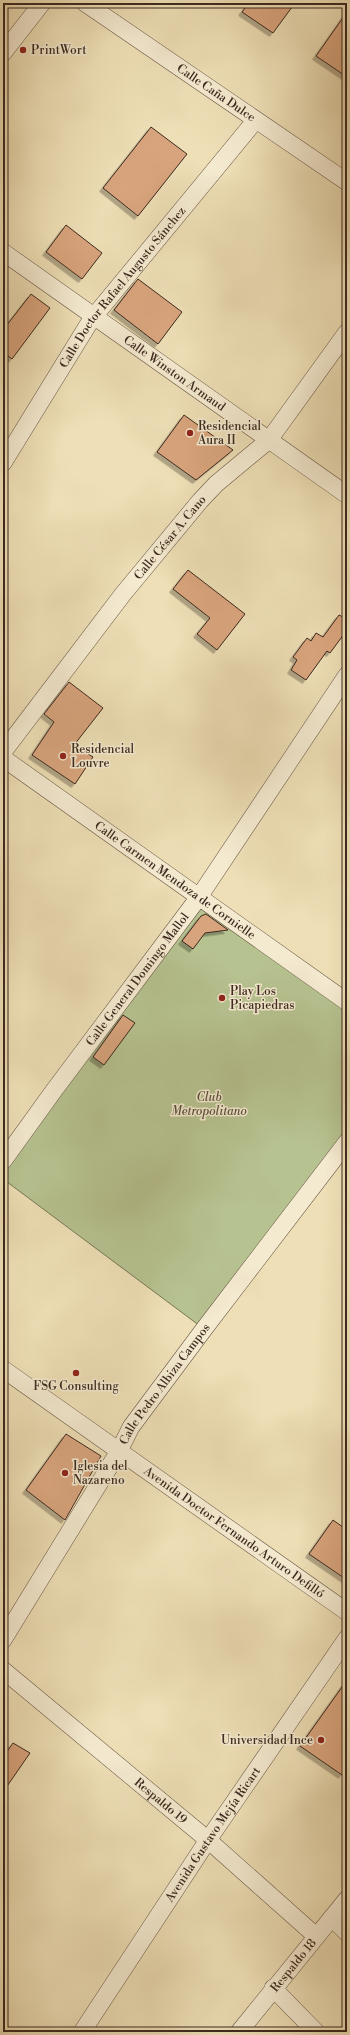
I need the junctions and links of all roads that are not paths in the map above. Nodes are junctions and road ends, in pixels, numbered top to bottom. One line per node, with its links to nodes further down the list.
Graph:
1 (42, 3): 3 (street)
2 (85, 3): 4 (street, Calle Caña Dulce)
3 (3, 53)
4 (255, 121): 5 (street, Calle Caña Dulce); 7 (street, Calle Doctor Rafael Augusto Sánchez)
5 (347, 182)
6 (3, 252): 7 (street, Calle Winston Armaud)
7 (94, 316): 9 (street, Calle Winston Armaud); 10 (street, Calle Doctor Rafael Augusto Sánchez)
8 (347, 332): 9 (street, Calle César A. Cano)
9 (269, 440): 11 (street, Calle Winston Armaud); 13 (street, Calle César A. Cano)
10 (3, 463)
11 (347, 495)
12 (347, 675): 15 (street, Calle General Domingo Mallol)
13 (3, 752)
14 (3, 758): 15 (street, Calle Carmen Mendoza de Cornielle)
15 (199, 897): 16 (street, Calle Carmen Mendoza de Cornielle); 18 (street, Calle General Domingo Mallol)
16 (347, 1002)
17 (347, 1142): 20 (street, Calle Pedro Albizu Campos)
18 (3, 1161)
19 (3, 1369): 20 (street, Avenida Doctor Fernando Arturo Defilló)
20 (119, 1451): 21 (street, Avenida Doctor Fernando Arturo Defilló); 23 (street, Calle Pedro Albizu Campos)
21 (347, 1612)
22 (347, 1638): 25 (street, Avenida Gustavo Mejía Ricart)
23 (3, 1640)
24 (3, 1670): 25 (street, Respaldo 19)
25 (208, 1840): 29 (street, Respaldo 19); 31 (street, Avenida Gustavo Mejía Ricart)
26 (347, 1899): 27 (street, Respaldo 18)
27 (332, 1918): 28 (street); 29 (street, Respaldo 18)
28 (347, 1933)
29 (316, 1936): 30 (street, Respaldo 18)
30 (273, 1988): 32 (street, Respaldo 18); 33 (street)
31 (82, 2032)
32 (239, 2032)
33 (316, 2032)

